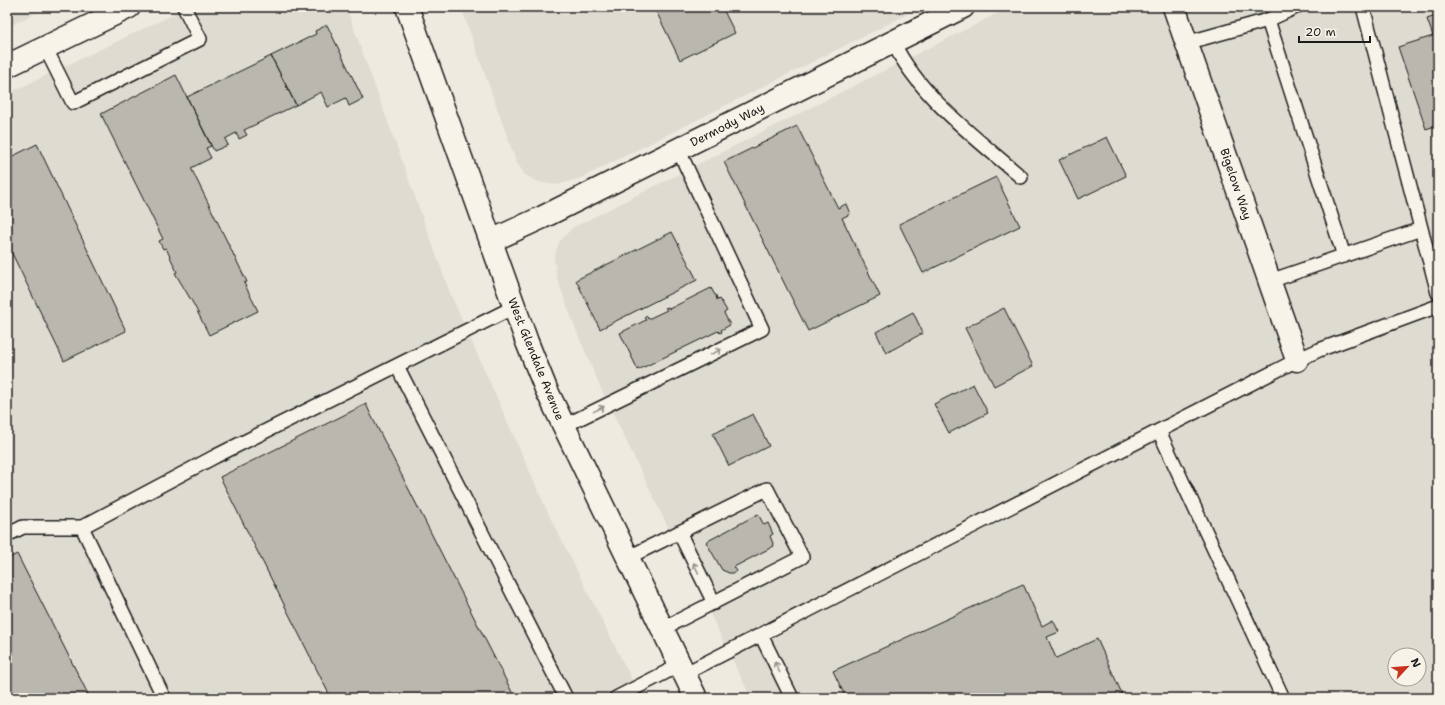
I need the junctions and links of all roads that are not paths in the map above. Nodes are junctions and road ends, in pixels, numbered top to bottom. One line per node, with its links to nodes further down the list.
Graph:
1 (129, 7): 11 (street)
2 (184, 7): 11 (lane)
3 (408, 7): 16 (street, West Glendale Avenue)
4 (963, 7): 9 (street, Dermody Way)
5 (1174, 7): 10 (street, Bigelow Way)
6 (1296, 7): 8 (lane)
7 (1363, 7): 15 (lane)
8 (1268, 20): 10 (lane); 17 (lane)
9 (893, 42): 13 (street, Dermody Way); 14 (lane)
10 (1186, 43): 18 (street, Bigelow Way)
11 (45, 47): 12 (street)
12 (7, 66)
13 (678, 149): 16 (street, Dermody Way); 24 (lane, one-way to 13)
14 (1021, 177)
15 (1421, 229): 17 (lane); 19 (lane)
16 (491, 241): 21 (street, West Glendale Avenue)
17 (1344, 256): 18 (lane)
18 (1270, 281): 22 (street, Bigelow Way)
19 (1438, 293)
20 (1438, 306): 22 (lane)
21 (514, 307): 23 (lane); 24 (street, West Glendale Avenue)
22 (1297, 360): 25 (lane)
23 (397, 366): 26 (lane); 35 (lane)
24 (564, 426): 29 (street, West Glendale Avenue)
25 (1159, 431): 32 (lane); 39 (lane)
26 (82, 527): 28 (lane); 34 (lane)
27 (679, 532): 29 (lane); 30 (lane, one-way to 27); 30 (lane)
28 (7, 535)
29 (628, 558): 31 (street, West Glendale Avenue)
30 (714, 603): 31 (lane)
31 (662, 629): 33 (street, West Glendale Avenue)
32 (761, 635): 33 (lane); 38 (lane, one-way to 32)
33 (682, 670): 36 (lane); 37 (street, West Glendale Avenue)
34 (164, 698)
35 (566, 698)
36 (616, 698)
37 (696, 698)
38 (792, 698)
39 (1283, 698)

